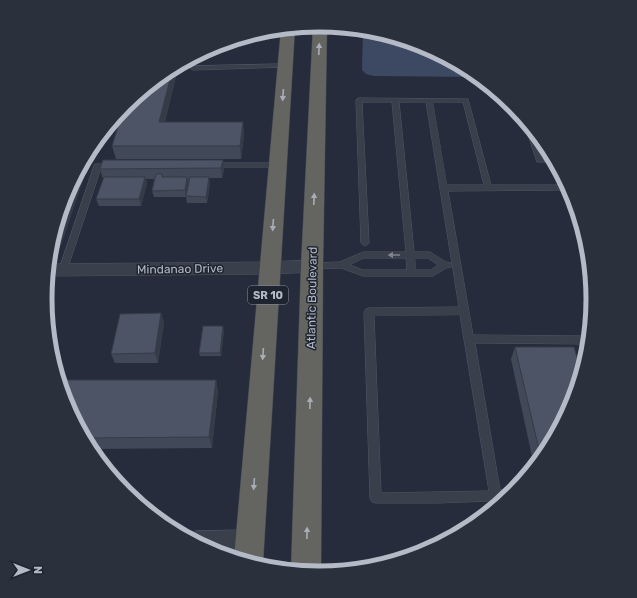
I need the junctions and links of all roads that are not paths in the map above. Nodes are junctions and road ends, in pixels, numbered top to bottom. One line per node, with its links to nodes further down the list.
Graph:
1 (320, 32): 20 (highway, Atlantic Boulevard, one-way to 1)
2 (288, 34): 3 (highway, SR 10)
3 (285, 66): 4 (lane); 10 (highway, SR 10, one-way to 10)
4 (193, 68)
5 (395, 100): 6 (lane); 15 (lane); 16 (lane)
6 (429, 100): 12 (lane); 13 (lane)
7 (534, 141): 8 (lane)
8 (546, 160)
9 (206, 165): 10 (lane)
10 (278, 165): 21 (highway, SR 10, one-way to 21)
11 (121, 166): 22 (lane)
12 (444, 188): 13 (lane); 19 (lane)
13 (488, 188): 14 (lane)
14 (561, 188)
15 (365, 243)
16 (410, 255): 17 (lane, one-way to 17); 18 (lane); 23 (lane)
17 (341, 265): 20 (lane); 23 (lane)
18 (444, 265): 19 (lane); 23 (lane)
19 (456, 265): 24 (lane)
20 (312, 266): 21 (street, Mindanao Drive); 30 (highway, Atlantic Boulevard, one-way to 20)
21 (270, 268): 22 (street, Mindanao Drive); 29 (highway, SR 10, one-way to 29)
22 (55, 270)
23 (412, 273)
24 (464, 311): 25 (lane); 27 (lane)
25 (468, 340): 26 (lane); 27 (lane)
26 (582, 340)
27 (496, 500)
28 (218, 547): 29 (street)
29 (249, 552)
30 (306, 565)

